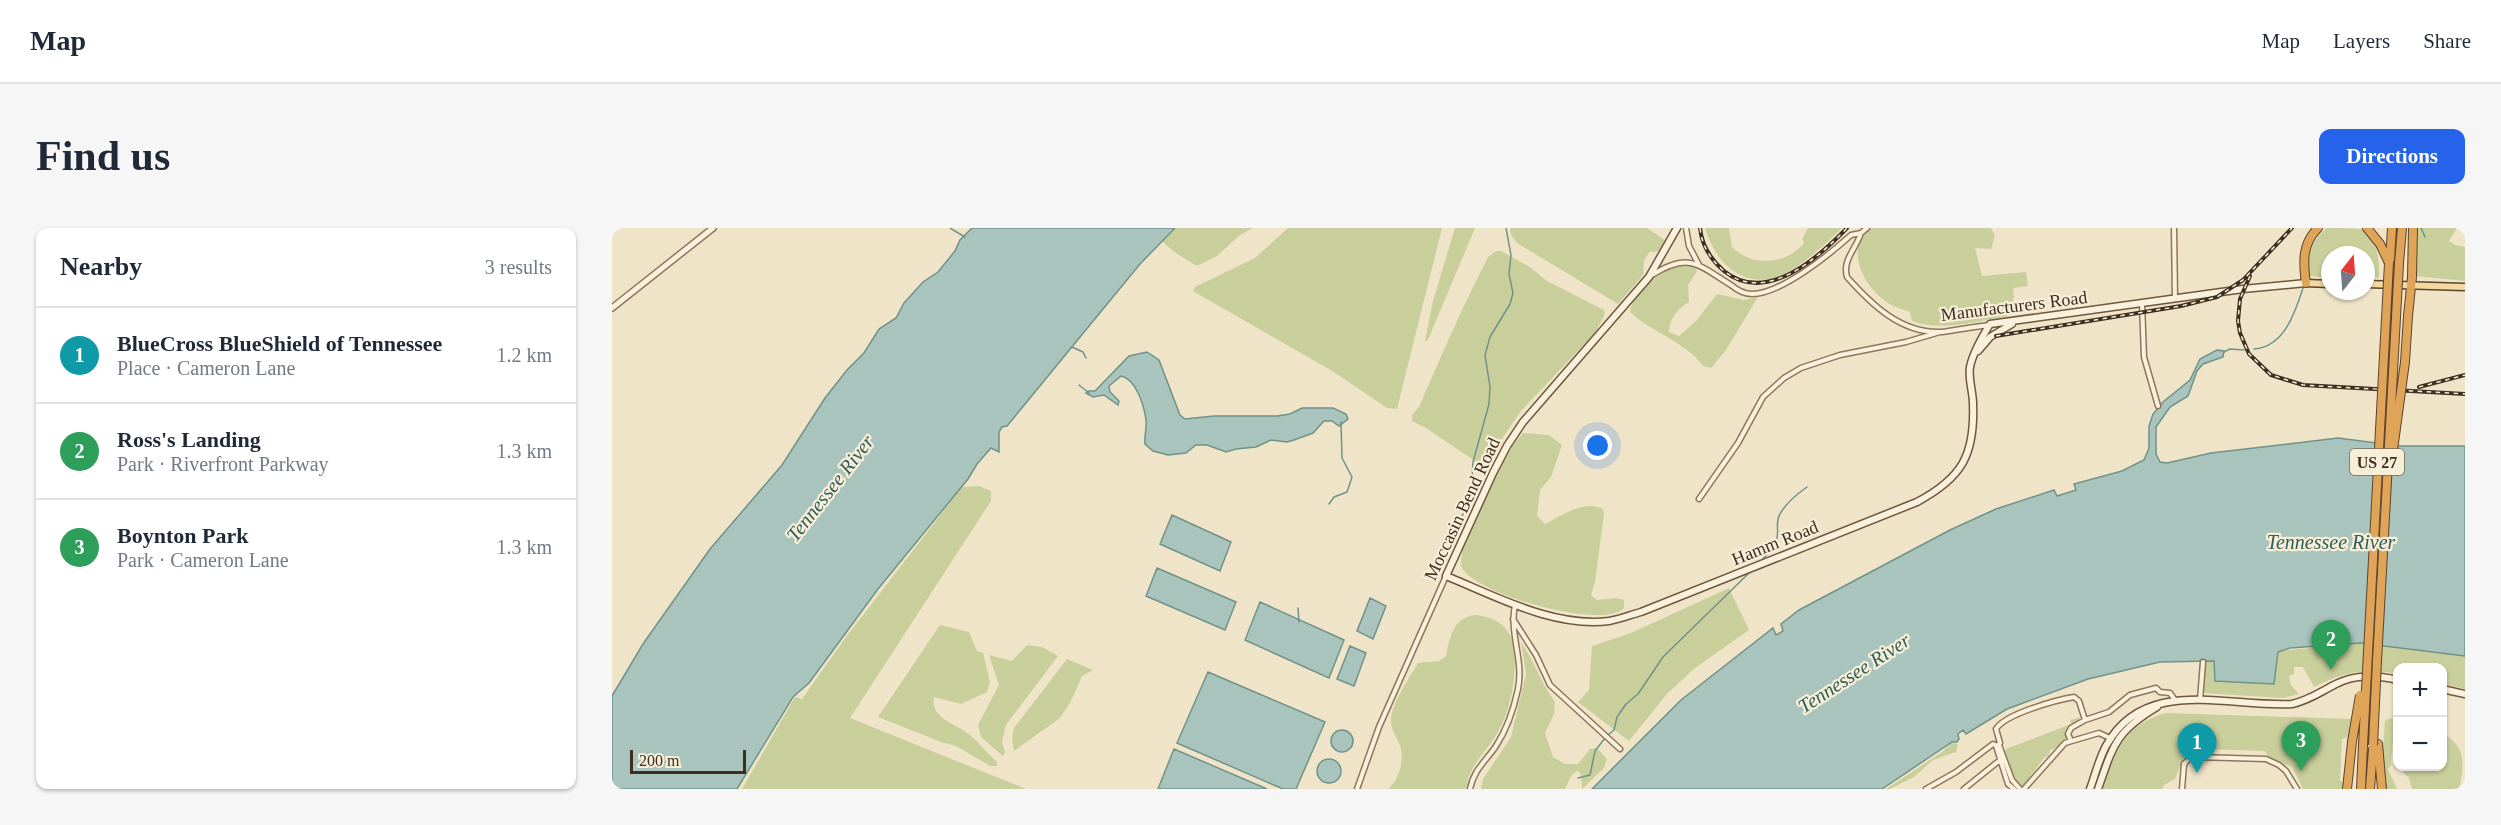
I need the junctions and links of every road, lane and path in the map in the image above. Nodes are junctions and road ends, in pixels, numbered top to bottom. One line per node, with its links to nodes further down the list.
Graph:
1 (713, 228): 23 (street)
2 (1677, 228): 15 (main road, Moccasin Bend Road)
3 (1686, 228): 14 (street)
4 (1867, 228): 12 (street)
5 (2174, 228): 21 (street)
6 (2310, 228): 16 (highway)
7 (2318, 228): 16 (highway)
8 (2367, 228): 13 (highway)
9 (2392, 228): 13 (highway, US 27)
10 (2402, 228): 30 (highway, US 27, bridge)
11 (2413, 228): 19 (highway)
12 (1861, 233): 14 (street); 26 (street, Manufacturers Road)
13 (2389, 263): 34 (highway, US 27, bridge)
14 (1700, 265): 15 (street)
15 (1649, 277): 31 (main road, Moccasin Bend Road)
16 (2304, 283): 17 (main road, Manufacturers Road); 21 (main road, Manufacturers Road)
17 (2321, 284)
18 (2375, 284): 19 (main road)
19 (2410, 285): 20 (main road); 30 (highway, bridge)
20 (2465, 287)
21 (2175, 300): 22 (main road, Manufacturers Road)
22 (2142, 304): 24 (main road, Manufacturers Road); 28 (street)
23 (612, 308)
24 (2016, 321): 25 (main road, Manufacturers Road); 27 (main road)
25 (1990, 324): 26 (street, Manufacturers Road); 27 (main road, Hamm Road)
26 (1940, 332): 29 (street)
27 (1974, 356): 32 (main road, Hamm Road)
28 (2158, 406)
29 (1699, 499)
30 (2386, 499): 45 (highway, US 27, bridge)
31 (1446, 576): 32 (main road, Hamm Road); 48 (street, Moccasin Bend Road)
32 (1515, 603): 33 (street)
33 (1513, 618): 46 (street); 49 (street)
34 (2366, 661): 58 (highway, bridge); 59 (highway, US 27, bridge)
35 (2203, 662): 40 (street)
36 (2393, 679): 40 (main road)
37 (2447, 690): 38 (main road)
38 (2465, 694)
39 (2177, 700): 40 (main road); 41 (street); 42 (main road)
40 (2200, 700)
41 (2085, 720): 43 (street); 44 (street)
42 (2113, 740): 43 (street); 54 (main road); 55 (main road)
43 (2071, 741): 53 (street)
44 (1998, 744): 47 (street); 50 (street); 53 (street)
45 (2375, 744): 60 (highway); 61 (highway)
46 (1620, 749)
47 (2000, 759): 51 (street); 52 (street)
48 (1357, 789)
49 (1470, 789)
50 (1927, 789)
51 (1964, 789)
52 (2014, 789)
53 (2022, 789)
54 (2090, 789)
55 (2098, 789)
56 (2182, 789): 57 (street)
57 (2297, 789)
58 (2347, 789)
59 (2361, 789)
60 (2370, 789)
61 (2382, 789)

